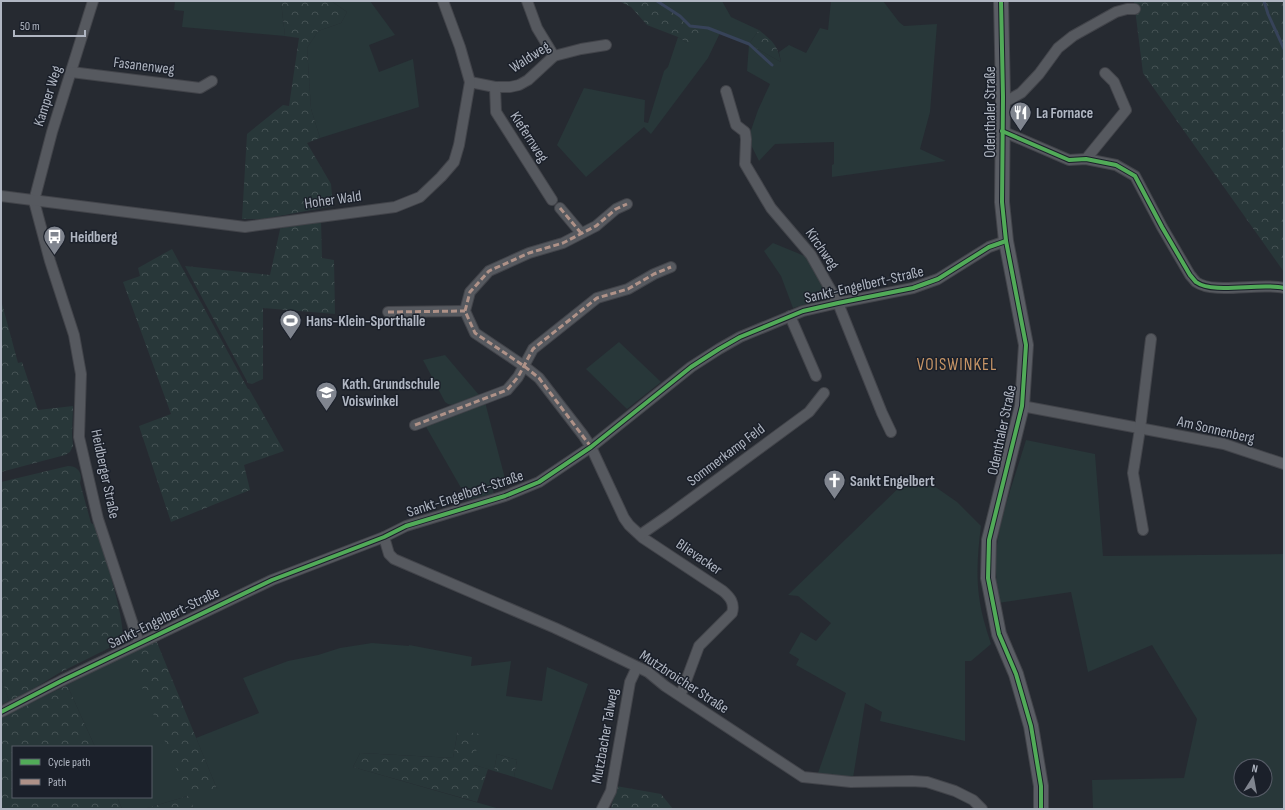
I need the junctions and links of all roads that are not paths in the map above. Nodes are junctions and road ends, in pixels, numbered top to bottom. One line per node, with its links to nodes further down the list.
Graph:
1 (93, 1): 8 (street, Kamper Weg)
2 (443, 1): 11 (street, Hoher Wald)
3 (527, 1): 7 (street)
4 (1001, 1): 14 (main road, Odenthaler Straße)
5 (1135, 9): 14 (street)
6 (606, 45): 7 (street, Waldweg)
7 (554, 56): 12 (street, Waldweg)
8 (71, 72): 10 (street, Fasanenweg); 19 (street, Kamper Weg)
9 (1105, 73): 16 (street)
10 (212, 81)
11 (470, 82): 12 (street, Waldweg); 19 (street, Hoher Wald)
12 (495, 86): 18 (street, Kiefernweg)
13 (726, 91): 26 (street, Kirchweg)
14 (1003, 103): 15 (main road, Odenthaler Straße)
15 (1002, 131): 16 (street); 23 (main road, Odenthaler Straße)
16 (1086, 159): 25 (street)
17 (1, 196): 19 (street)
18 (552, 200)
19 (34, 201): 43 (street, Heidberger Straße)
20 (627, 204): 22 (street)
21 (560, 208): 22 (street)
22 (581, 233): 27 (street)
23 (1006, 241): 26 (street, Sankt-Engelbert-Straße); 34 (main road, Odenthaler Straße)
24 (672, 267): 31 (street)
25 (1284, 288)
26 (838, 303): 29 (street, Sankt-Engelbert-Straße); 37 (street, Kirchweg)
27 (465, 311): 28 (street); 31 (street, Blievacker)
28 (388, 312)
29 (790, 316): 32 (street); 38 (street, Sankt-Engelbert-Straße)
30 (1151, 339): 36 (street)
31 (524, 366): 35 (street); 38 (street, Blievacker)
32 (816, 376)
33 (824, 393): 41 (street, Sommerkamp Feld)
34 (1022, 406): 36 (street, Am Sonnenberg); 49 (main road, Odenthaler Straße)
35 (416, 425)
36 (1140, 429): 39 (street, Am Sonnenberg); 40 (street)
37 (891, 432)
38 (591, 447): 41 (street, Blievacker); 42 (street, Sankt-Engelbert-Straße)
39 (1284, 464)
40 (1143, 530)
41 (640, 535): 45 (street, Blievacker)
42 (384, 537): 43 (street, Sankt-Engelbert-Straße); 44 (street, Mutzbroicher Straße)
43 (139, 643): 46 (street, Sankt-Engelbert-Straße)
44 (637, 667): 45 (street, Mutzbroicher Straße); 47 (street, Mutzbacher Talweg)
45 (680, 695): 48 (street, Mutzbroicher Straße)
46 (1, 712)
47 (602, 809)
48 (982, 809)
49 (1041, 809)

